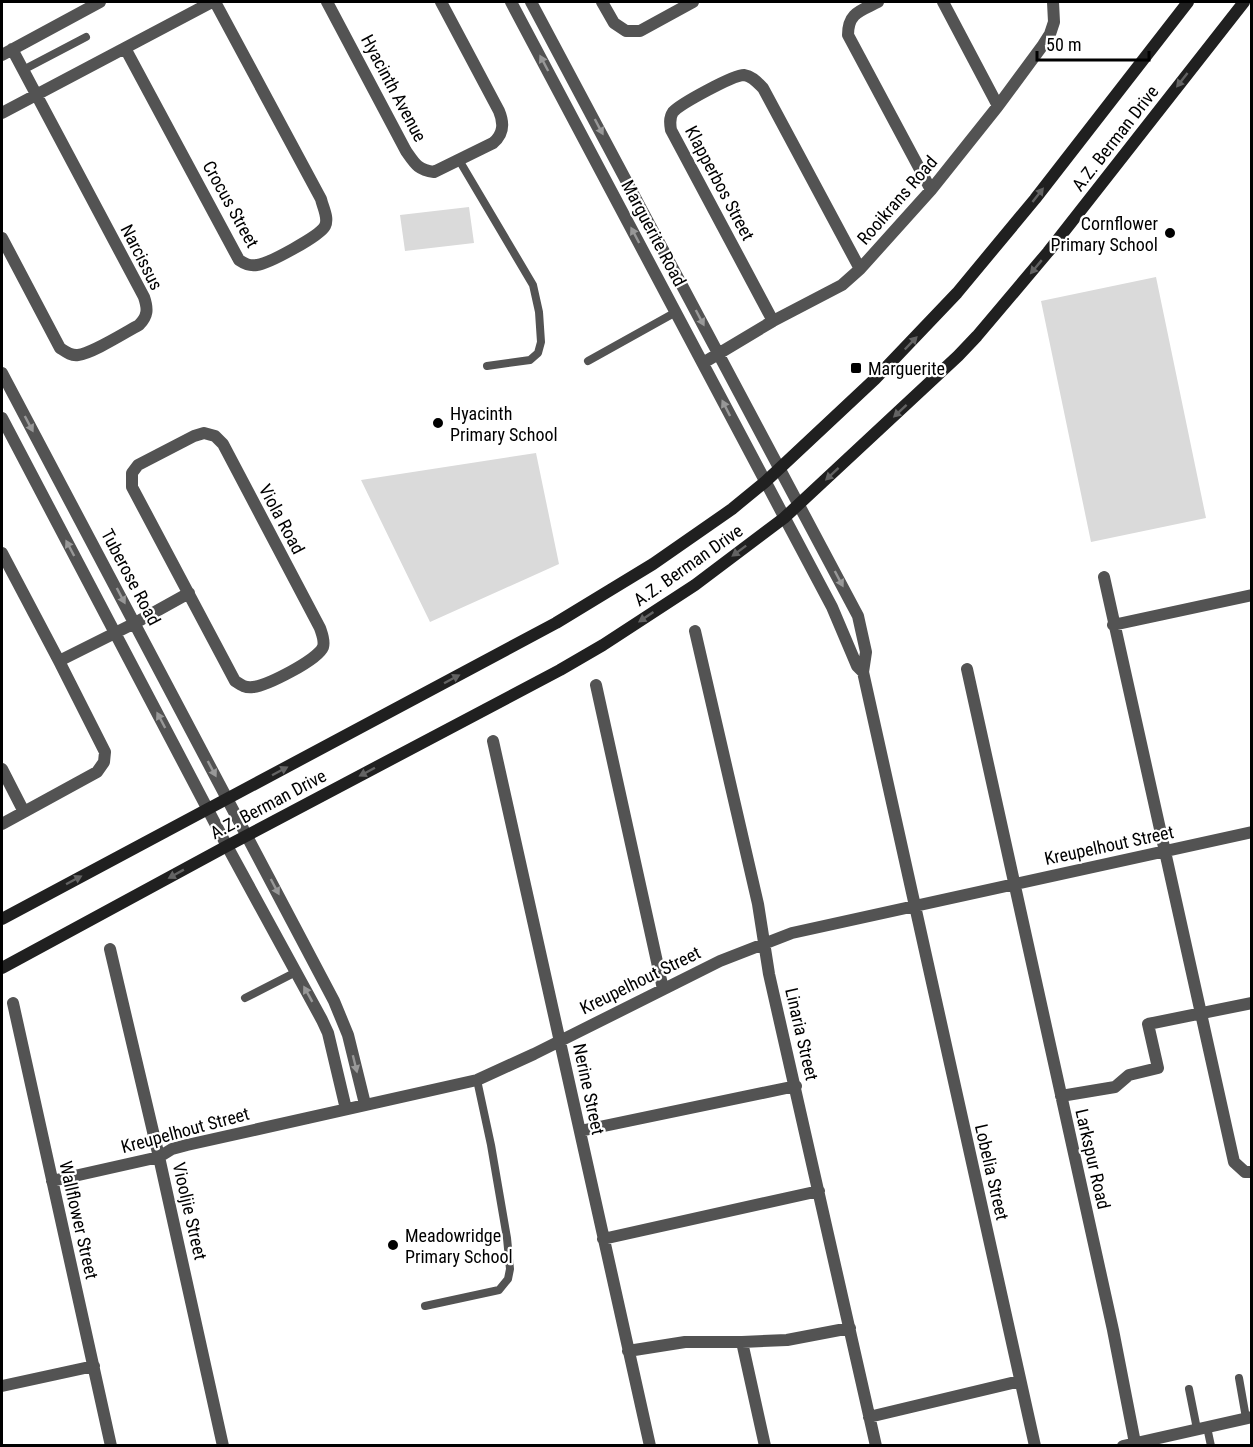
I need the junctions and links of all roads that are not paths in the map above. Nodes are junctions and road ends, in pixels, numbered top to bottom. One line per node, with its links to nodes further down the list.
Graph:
1 (100, 2): 16 (street)
2 (213, 2): 15 (street); 15 (street, Crocus Street)
3 (327, 2): 21 (street, Hyacinth Avenue)
4 (441, 2): 21 (street, Hyacinth Avenue)
5 (511, 2): 25 (street, Marguerite Road, one-way to 5)
6 (531, 2): 27 (street, Marguerite Road, one-way to 27)
7 (602, 2): 8 (street)
8 (693, 2)
9 (878, 2): 22 (street)
10 (943, 2): 19 (street)
11 (1053, 2): 19 (street, Rooikrans Road)
12 (1188, 2): 33 (main road, A.Z. Berman Drive, one-way to 12)
13 (1244, 2): 35 (main road, A.Z. Berman Drive, one-way to 35)
14 (86, 37): 17 (lane)
15 (125, 48): 18 (street)
16 (7, 52): 17 (street, Narcissus)
17 (23, 70): 18 (street, Narcissus)
18 (36, 95): 20 (street); 23 (street, Narcissus)
19 (998, 106): 22 (street, Rooikrans Road)
20 (2, 113)
21 (459, 160): 30 (lane)
22 (930, 190): 24 (street, Rooikrans Road)
23 (2, 238)
24 (860, 269): 26 (street, Rooikrans Road); 26 (street, Klapperbos Street)
25 (676, 312): 28 (lane); 29 (street, Marguerite Road)
26 (773, 321): 27 (street, Rooikrans Road)
27 (719, 352): 29 (street, Rooikrans Road); 33 (street, Marguerite Road)
28 (588, 361)
29 (703, 363): 34 (street, Marguerite Road, one-way to 29)
30 (487, 366)
31 (2, 373): 41 (street, Tuberose Road, one-way to 41)
32 (2, 418): 44 (street, one-way to 32)
33 (781, 467): 34 (main road, A.Z. Berman Drive); 35 (street, Marguerite Road)
34 (765, 482): 36 (street, Marguerite Road); 51 (main road, A.Z. Berman Drive, one-way to 34)
35 (800, 504): 36 (main road, A.Z. Berman Drive); 47 (street, Marguerite Road, one-way to 47)
36 (784, 518): 47 (street, Marguerite Road); 56 (main road, A.Z. Berman Drive, one-way to 56)
37 (2, 553): 45 (street)
38 (1104, 577): 42 (street)
39 (189, 594): 39 (street, Viola Road); 41 (street)
40 (1251, 595): 42 (street)
41 (135, 623): 44 (street); 51 (street, Tuberose Road, one-way to 51)
42 (1113, 625): 58 (street)
43 (695, 631): 62 (street, Linaria Street)
44 (115, 634): 45 (street); 52 (street, one-way to 44)
45 (59, 661): 53 (street)
46 (967, 669): 59 (street, Larkspur Road)
47 (863, 672): 60 (street, Lobelia Street)
48 (596, 685): 66 (street)
49 (493, 741): 71 (street, Nerine Street)
50 (2, 770): 53 (street)
51 (228, 798): 52 (main road, A.Z. Berman Drive); 56 (street, Tuberose Road)
52 (208, 809): 57 (street); 61 (main road, A.Z. Berman Drive, one-way to 52)
53 (24, 812): 54 (street)
54 (2, 824)
55 (1251, 832): 58 (street, Kreupelhout Street)
56 (248, 836): 57 (main road, A.Z. Berman Drive); 75 (street, Tuberose Road, one-way to 75)
57 (227, 846): 64 (main road, A.Z. Berman Drive, one-way to 64); 65 (street)
58 (1164, 851): 59 (street, Kreupelhout Street); 70 (street)
59 (1015, 884): 60 (street, Kreupelhout Street); 74 (street, Larkspur Road)
60 (915, 906): 62 (street, Kreupelhout Street); 89 (street, Lobelia Street)
61 (2, 919)
62 (764, 944): 66 (street, Kreupelhout Street); 73 (street, Linaria Street)
63 (110, 949): 78 (street, Viooljie Street)
64 (2, 968)
65 (296, 972): 67 (lane); 76 (street, one-way to 65)
66 (663, 989): 71 (street, Kreupelhout Street)
67 (245, 998)
68 (13, 1003): 80 (street, Wallflower Street)
69 (1251, 1003): 70 (street)
70 (1200, 1014): 74 (street); 79 (street)
71 (560, 1040): 72 (street, Kreupelhout Street); 77 (street, Nerine Street)
72 (477, 1080): 75 (street, Kreupelhout Street); 83 (lane)
73 (796, 1086): 77 (street); 81 (street, Linaria Street)
74 (1061, 1096): 96 (street, Larkspur Road)
75 (365, 1104): 76 (street, Kreupelhout Street)
76 (345, 1108): 78 (street, Kreupelhout Street)
77 (580, 1131): 82 (street, Nerine Street)
78 (159, 1157): 80 (street, Kreupelhout Street); 98 (street, Viooljie Street)
79 (1251, 1172)
80 (52, 1181): 87 (street, Wallflower Street)
81 (819, 1191): 82 (street); 84 (street, Linaria Street)
82 (603, 1239): 86 (street, Nerine Street)
83 (425, 1306)
84 (850, 1328): 85 (street); 92 (street, Linaria Street)
85 (742, 1342): 86 (street); 100 (street)
86 (628, 1351): 99 (street, Nerine Street)
87 (94, 1366): 90 (street); 97 (street, Wallflower Street)
88 (1239, 1378): 93 (lane)
89 (1020, 1381): 92 (street); 102 (street, Lobelia Street)
90 (2, 1386)
91 (1189, 1389): 94 (lane)
92 (869, 1417): 101 (street, Linaria Street)
93 (1249, 1418): 94 (street)
94 (1202, 1428): 95 (street); 103 (lane)
95 (1157, 1442): 96 (street)
96 (1129, 1444)
97 (111, 1446)
98 (223, 1446)
99 (650, 1446)
100 (765, 1446)
101 (876, 1446)
102 (1035, 1446)
103 (1211, 1446)

